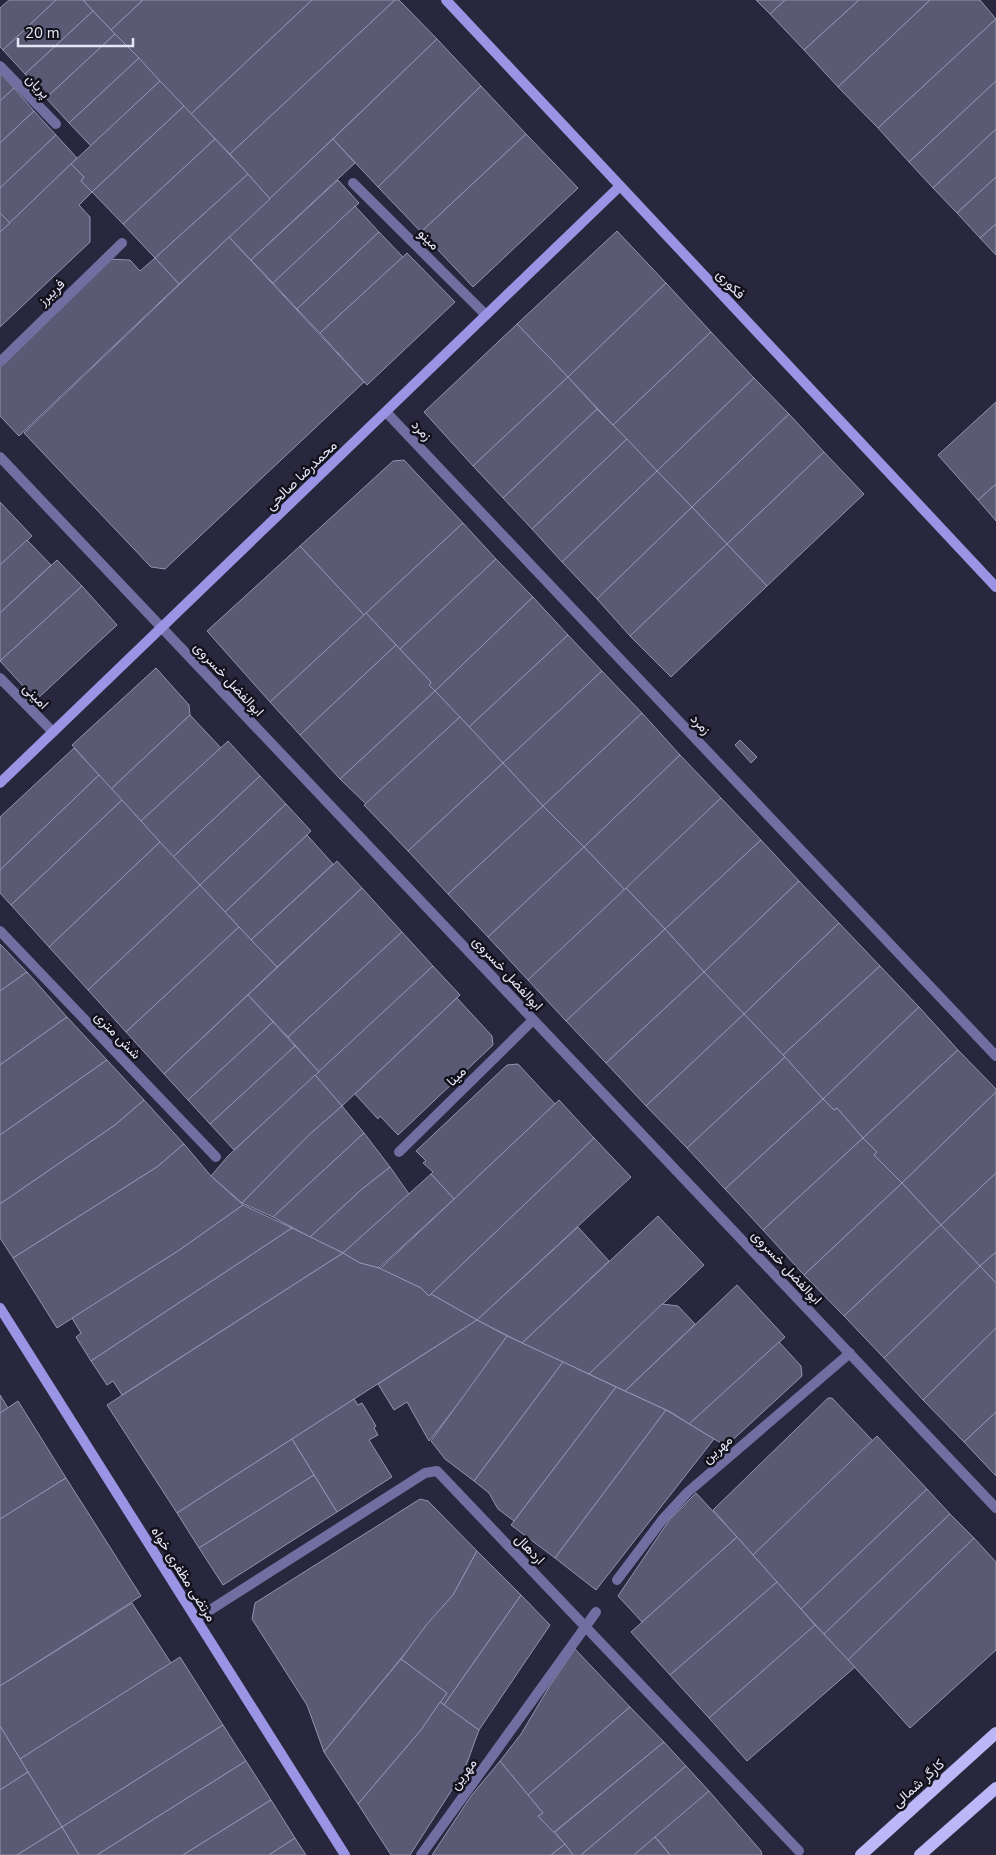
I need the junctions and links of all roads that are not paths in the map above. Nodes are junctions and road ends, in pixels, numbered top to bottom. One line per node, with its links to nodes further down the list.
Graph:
1 (446, 0): 5 (street, فکوری)
2 (0, 66): 3 (street, پریان)
3 (56, 124)
4 (353, 183): 7 (street, مینو)
5 (620, 186): 7 (street, محمدرضا صالحی); 11 (street, فکوری)
6 (122, 243): 8 (street, فریبرز)
7 (486, 315): 9 (street, محمدرضا صالحی)
8 (0, 362)
9 (386, 412): 12 (street, محمدرضا صالحی); 18 (street, زمرد)
10 (0, 457): 12 (street, ابوالفضل خسروی)
11 (996, 587)
12 (162, 627): 14 (street, محمدرضا صالحی); 17 (street, ابوالفضل خسروی)
13 (0, 678): 14 (street, امینی)
14 (53, 732): 15 (street, محمدرضا صالحی)
15 (0, 784)
16 (0, 931): 20 (street, شش متری)
17 (533, 1020): 19 (street, مینا); 22 (street, ابوالفضل خسروی)
18 (996, 1056)
19 (399, 1152)
20 (216, 1157)
21 (0, 1308): 26 (street, مرتضی مظفری خواه)
22 (850, 1353): 23 (street, ابوالفضل خسروی); 24 (street, مهرین)
23 (996, 1508)
24 (617, 1580)
25 (596, 1612): 27 (street, مهرین)
26 (196, 1619): 27 (street, اردهال); 31 (street, مرتضی مظفری خواه)
27 (586, 1627): 30 (street, اردهال); 32 (street, مهرین)
28 (996, 1733): 33 (main road, کارگر شمالی)
29 (996, 1788): 34 (main road)
30 (799, 1851)
31 (345, 1855)
32 (421, 1855)
33 (861, 1855)
34 (920, 1855)

